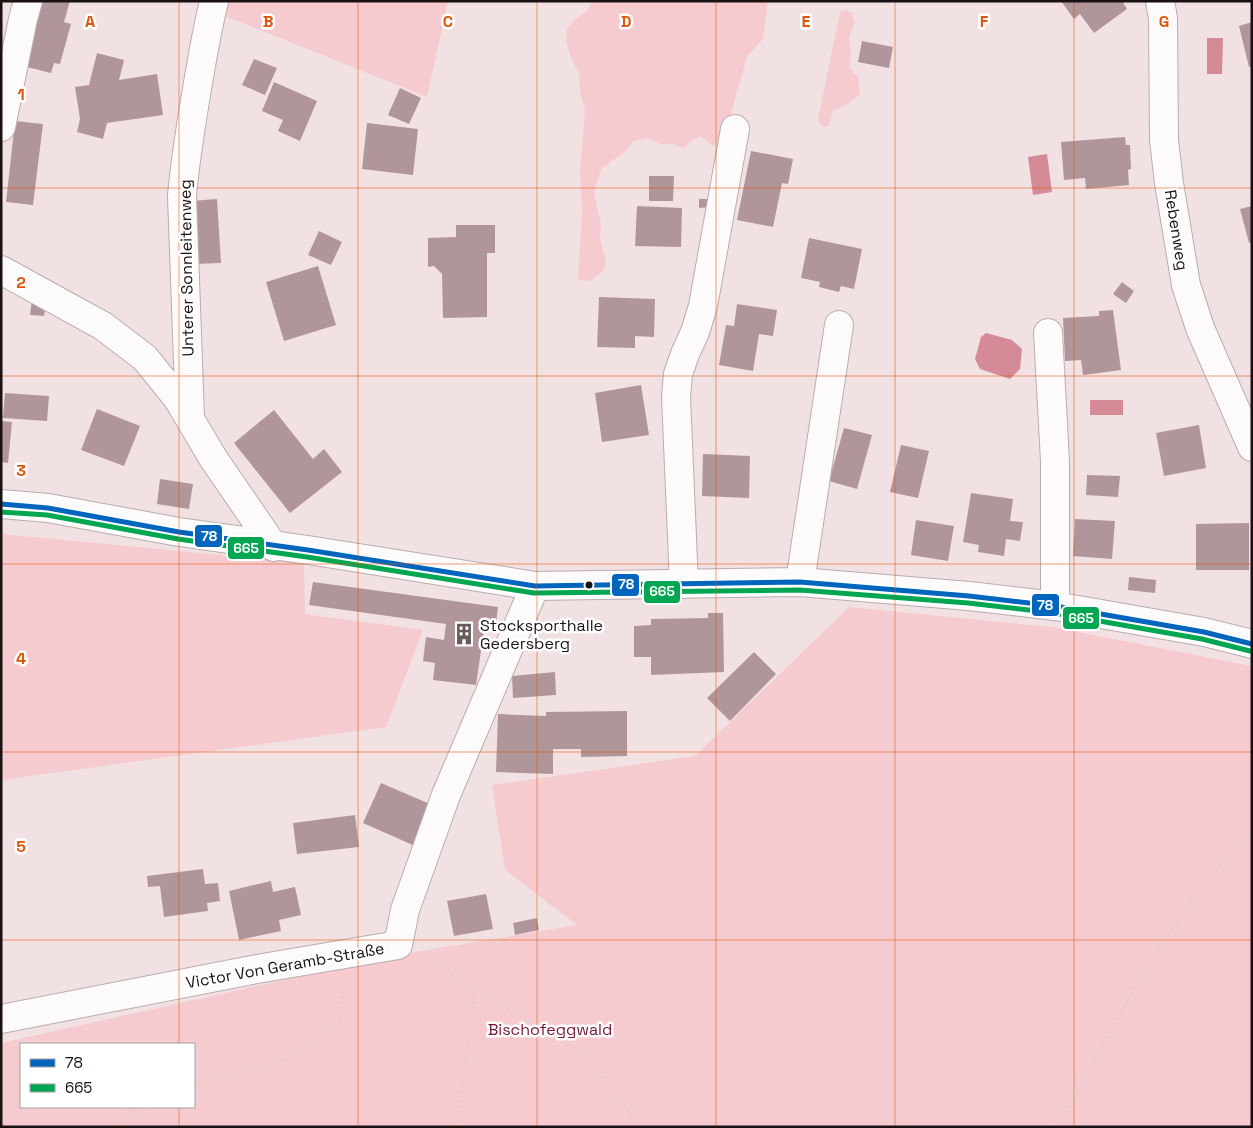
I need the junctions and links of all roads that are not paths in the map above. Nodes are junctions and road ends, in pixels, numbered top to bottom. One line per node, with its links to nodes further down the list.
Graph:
1 (28, 1): 4 (street)
2 (214, 1): 9 (street, Unterer Sonnleitenweg)
3 (1160, 1): 10 (street, Rebenweg)
4 (1, 127)
5 (736, 128): 14 (street)
6 (4, 272): 9 (street, Unterer Sonnleitenweg)
7 (839, 325): 13 (street)
8 (1048, 333): 16 (street)
9 (190, 417): 12 (street, Unterer Sonnleitenweg)
10 (1252, 446)
11 (1, 504): 12 (street)
12 (274, 546): 15 (street)
13 (800, 582): 14 (street); 16 (street)
14 (684, 584): 15 (street)
15 (535, 586): 18 (street, Victor Von Geramb-Straße)
16 (1056, 606): 17 (street)
17 (1252, 644)
18 (1, 1019)

